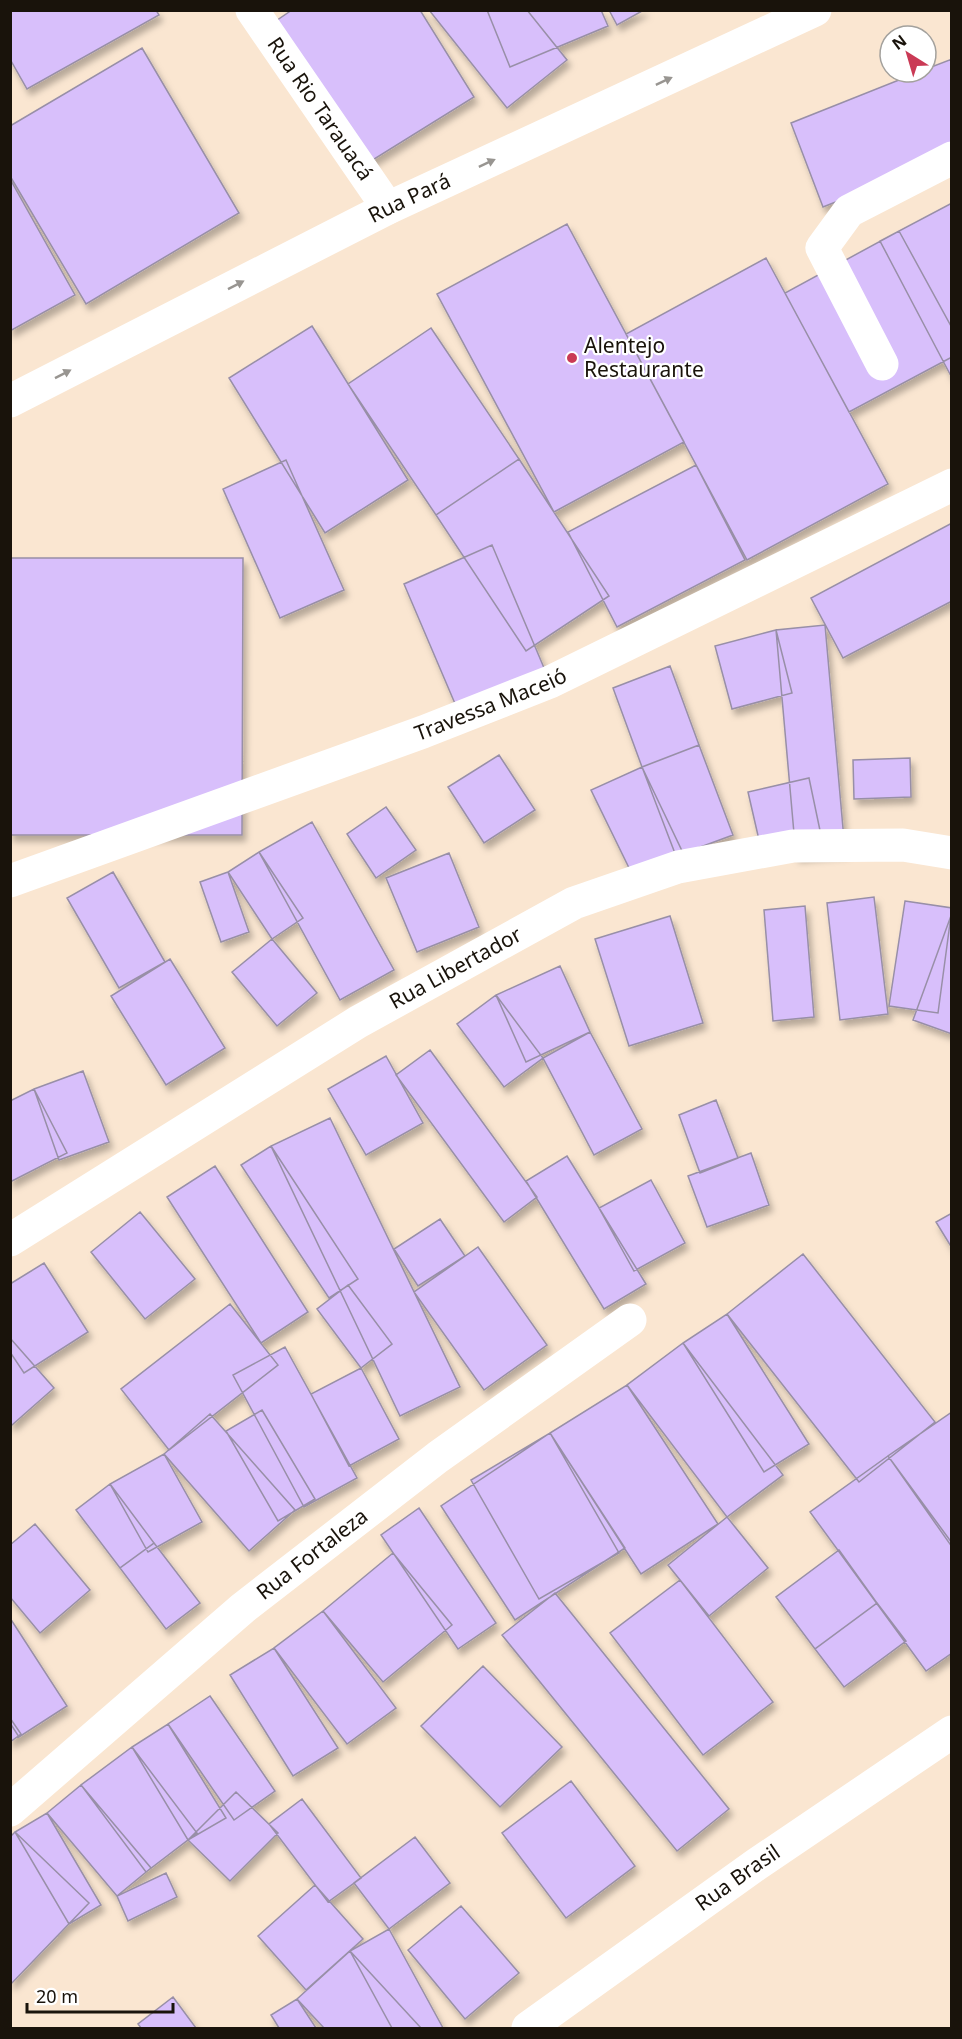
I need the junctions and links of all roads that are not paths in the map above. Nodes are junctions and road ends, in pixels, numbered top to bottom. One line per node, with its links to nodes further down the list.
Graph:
1 (252, 10): 4 (street, Rua Rio Tarauacá)
2 (796, 15): 4 (street, Rua Pará, one-way to 2)
3 (951, 158): 5 (street)
4 (388, 208): 6 (street, Rua Pará, one-way to 4)
5 (882, 364)
6 (10, 400)
7 (951, 485): 9 (street, Travessa Maceió)
8 (951, 853): 10 (street, Rua Libertador)
9 (10, 881)
10 (10, 1240)
11 (630, 1320): 13 (street, Rua Fortaleza)
12 (951, 1732): 14 (street, Rua Brasil)
13 (10, 1810)
14 (528, 2028)

